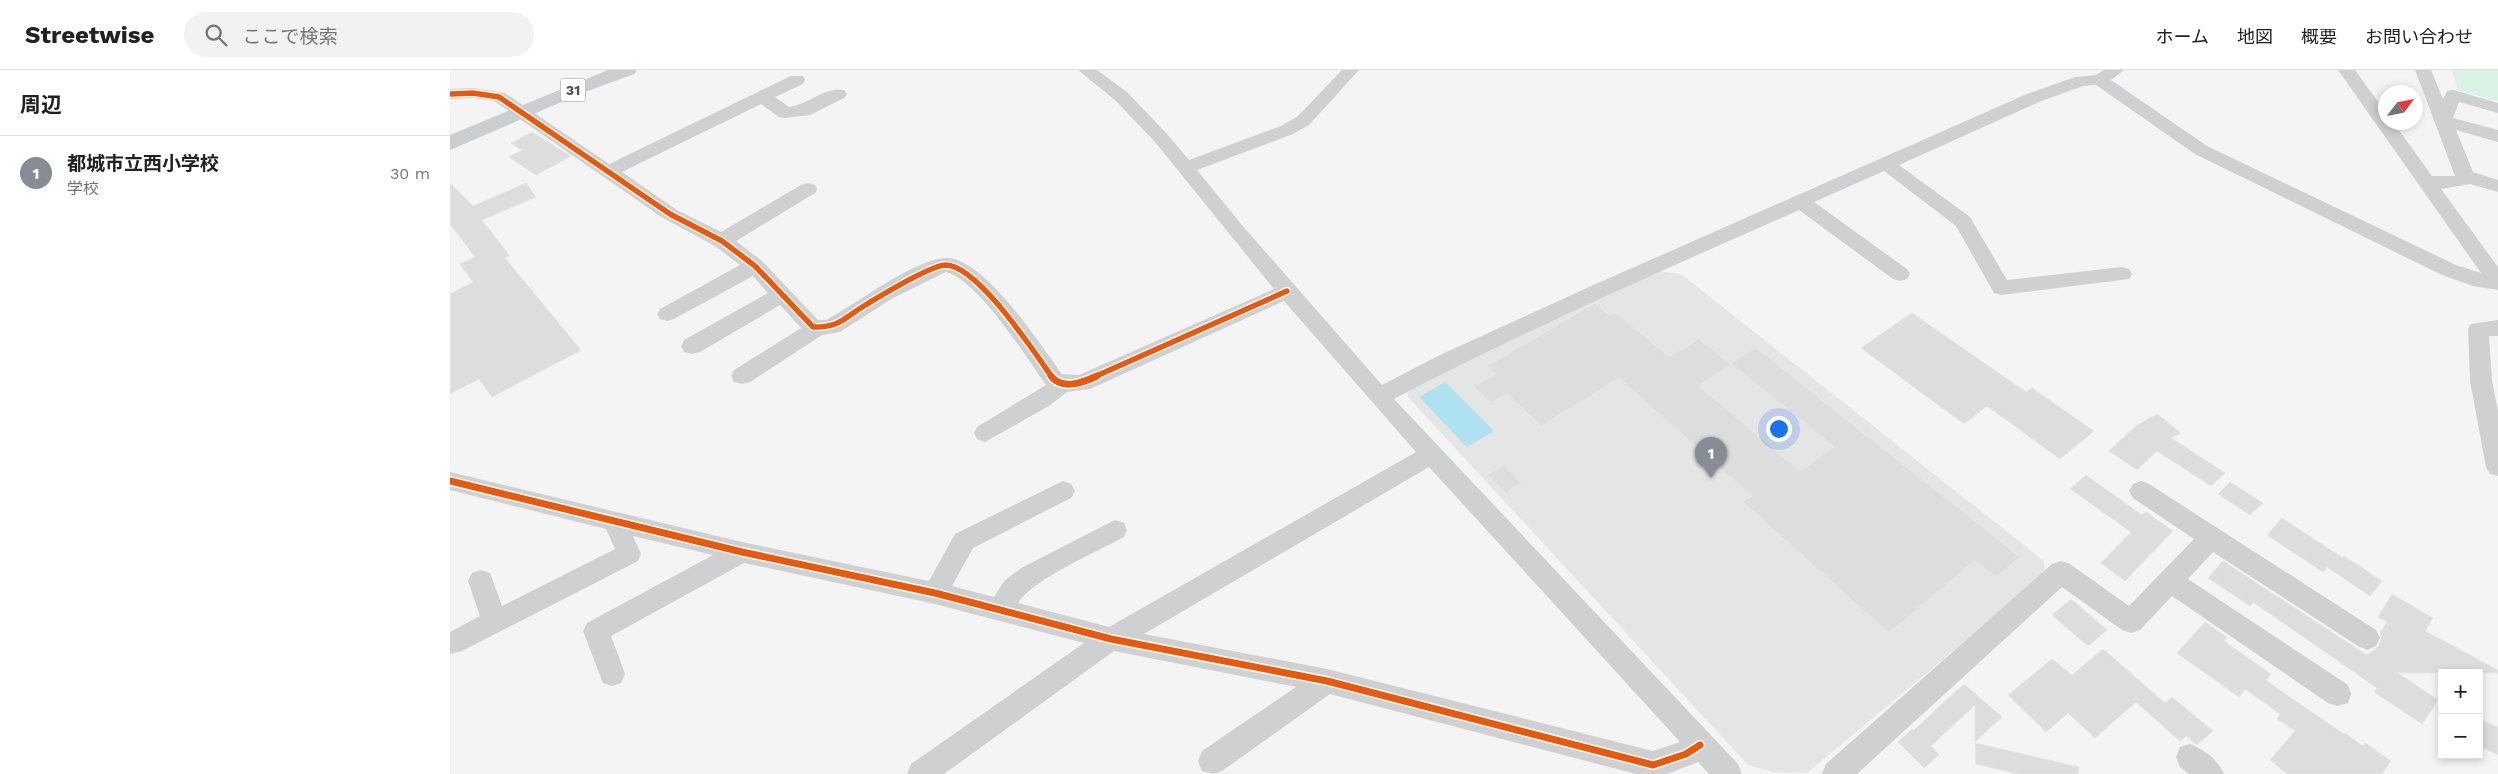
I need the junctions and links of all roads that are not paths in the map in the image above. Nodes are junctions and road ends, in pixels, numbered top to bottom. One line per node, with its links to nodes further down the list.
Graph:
1 (628, 70): 13 (main road, 31)
2 (1086, 70): 18 (street)
3 (1351, 70): 18 (street)
4 (2116, 70): 8 (street)
5 (2346, 70): 21 (street)
6 (2423, 70): 14 (street)
7 (797, 80): 11 (street)
8 (2100, 80): 17 (street); 29 (street)
9 (450, 94): 13 (street)
10 (838, 94): 11 (street)
11 (763, 97): 19 (street)
12 (2498, 108): 14 (street)
13 (520, 113): 16 (main road, 31); 19 (street)
14 (2443, 121): 15 (street); 20 (street)
15 (2498, 136)
16 (450, 143)
17 (1886, 164): 24 (street); 28 (street)
18 (1185, 168): 30 (street)
19 (610, 171): 25 (street)
20 (2465, 176): 21 (street); 22 (street)
21 (2428, 182): 29 (street)
22 (2498, 186)
23 (808, 189): 25 (street)
24 (1801, 202): 27 (street); 38 (street)
25 (722, 241): 26 (street)
26 (755, 266): 31 (street); 32 (street)
27 (1900, 274)
28 (2122, 274)
29 (2498, 282)
30 (1287, 291): 37 (street); 38 (street)
31 (782, 294): 33 (street); 35 (street)
32 (667, 314)
33 (819, 327): 36 (street); 37 (street)
34 (2498, 328): 41 (street)
35 (692, 346)
36 (742, 376)
37 (1064, 383): 39 (street)
38 (1379, 397): 40 (street)
39 (985, 433)
40 (1432, 454): 55 (street); 60 (street)
41 (2498, 466)
42 (450, 481): 45 (street)
43 (1063, 491): 51 (street)
44 (2141, 491): 47 (street)
45 (615, 521): 48 (street); 53 (street)
46 (1115, 530): 52 (street)
47 (2211, 538): 50 (street); 54 (street)
48 (742, 552): 51 (street); 57 (street)
49 (481, 581): 53 (street)
50 (2170, 581): 59 (street); 64 (street)
51 (935, 593): 52 (street)
52 (1000, 610): 55 (street)
53 (495, 622): 56 (street)
54 (2366, 638)
55 (1111, 639): 58 (street); 62 (street)
56 (454, 643)
57 (612, 674)
58 (1327, 681): 60 (street); 61 (street)
59 (2338, 694)
60 (1700, 745): 63 (street)
61 (1212, 761)
62 (921, 774)
63 (1728, 774)
64 (1836, 774)

